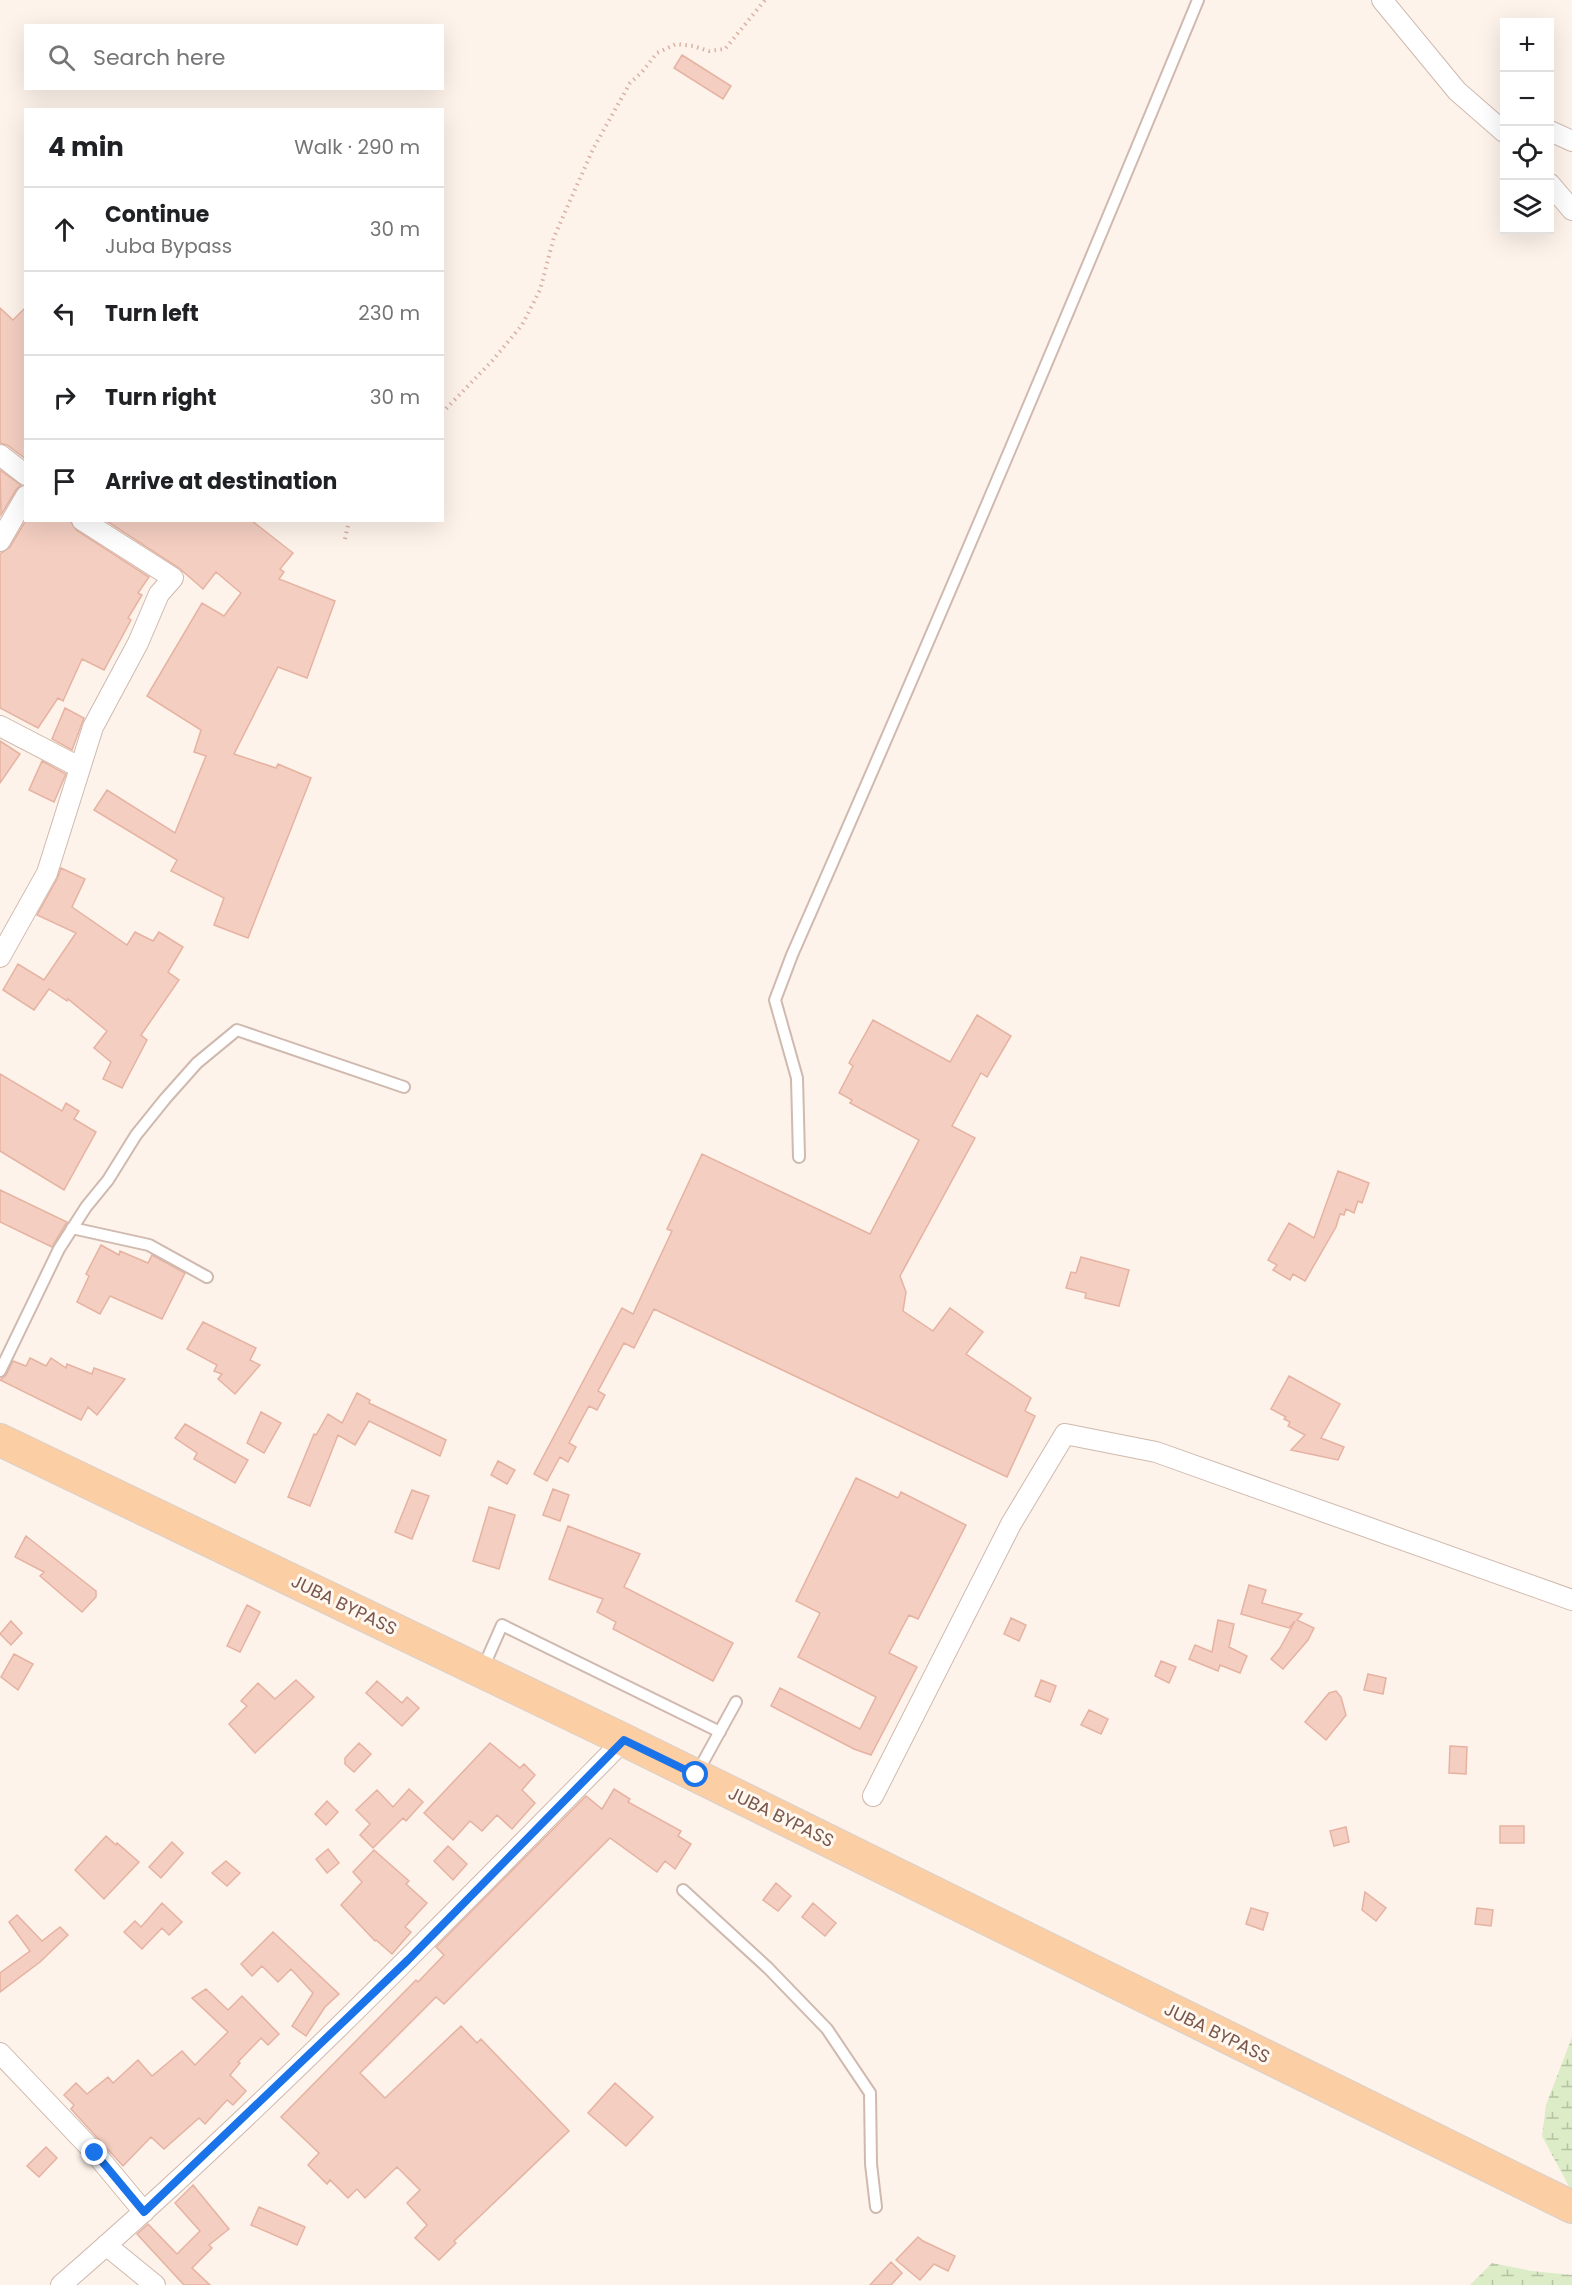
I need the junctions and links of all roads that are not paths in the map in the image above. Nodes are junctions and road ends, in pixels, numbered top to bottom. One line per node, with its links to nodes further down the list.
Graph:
1 (1198, 0): 17 (lane)
2 (1382, 0): 3 (street)
3 (1501, 126)
4 (1554, 133): 5 (street)
5 (1572, 141)
6 (1554, 189): 7 (street)
7 (1572, 210)
8 (0, 455): 9 (street)
9 (24, 473)
10 (24, 499): 12 (street)
11 (85, 522): 14 (street)
12 (0, 541)
13 (0, 726): 14 (street)
14 (79, 767): 15 (street)
15 (1, 952)
16 (404, 1087): 18 (lane)
17 (799, 1157)
18 (72, 1228): 19 (lane); 20 (lane)
19 (207, 1277)
20 (0, 1371)
21 (0, 1440): 23 (main road, JUBA BYPASS)
22 (1572, 1600): 28 (street)
23 (481, 1671): 25 (lane); 26 (main road, JUBA BYPASS)
24 (736, 1702): 25 (lane)
25 (720, 1732): 27 (lane)
26 (624, 1740): 27 (main road, JUBA BYPASS); 33 (street)
27 (696, 1775): 32 (main road, JUBA BYPASS)
28 (873, 1796)
29 (683, 1890): 31 (lane)
30 (0, 2053): 33 (street)
31 (876, 2207)
32 (1572, 2207)
33 (144, 2212): 34 (street)
34 (106, 2245): 35 (street); 36 (street)
35 (61, 2285)
36 (155, 2285)

